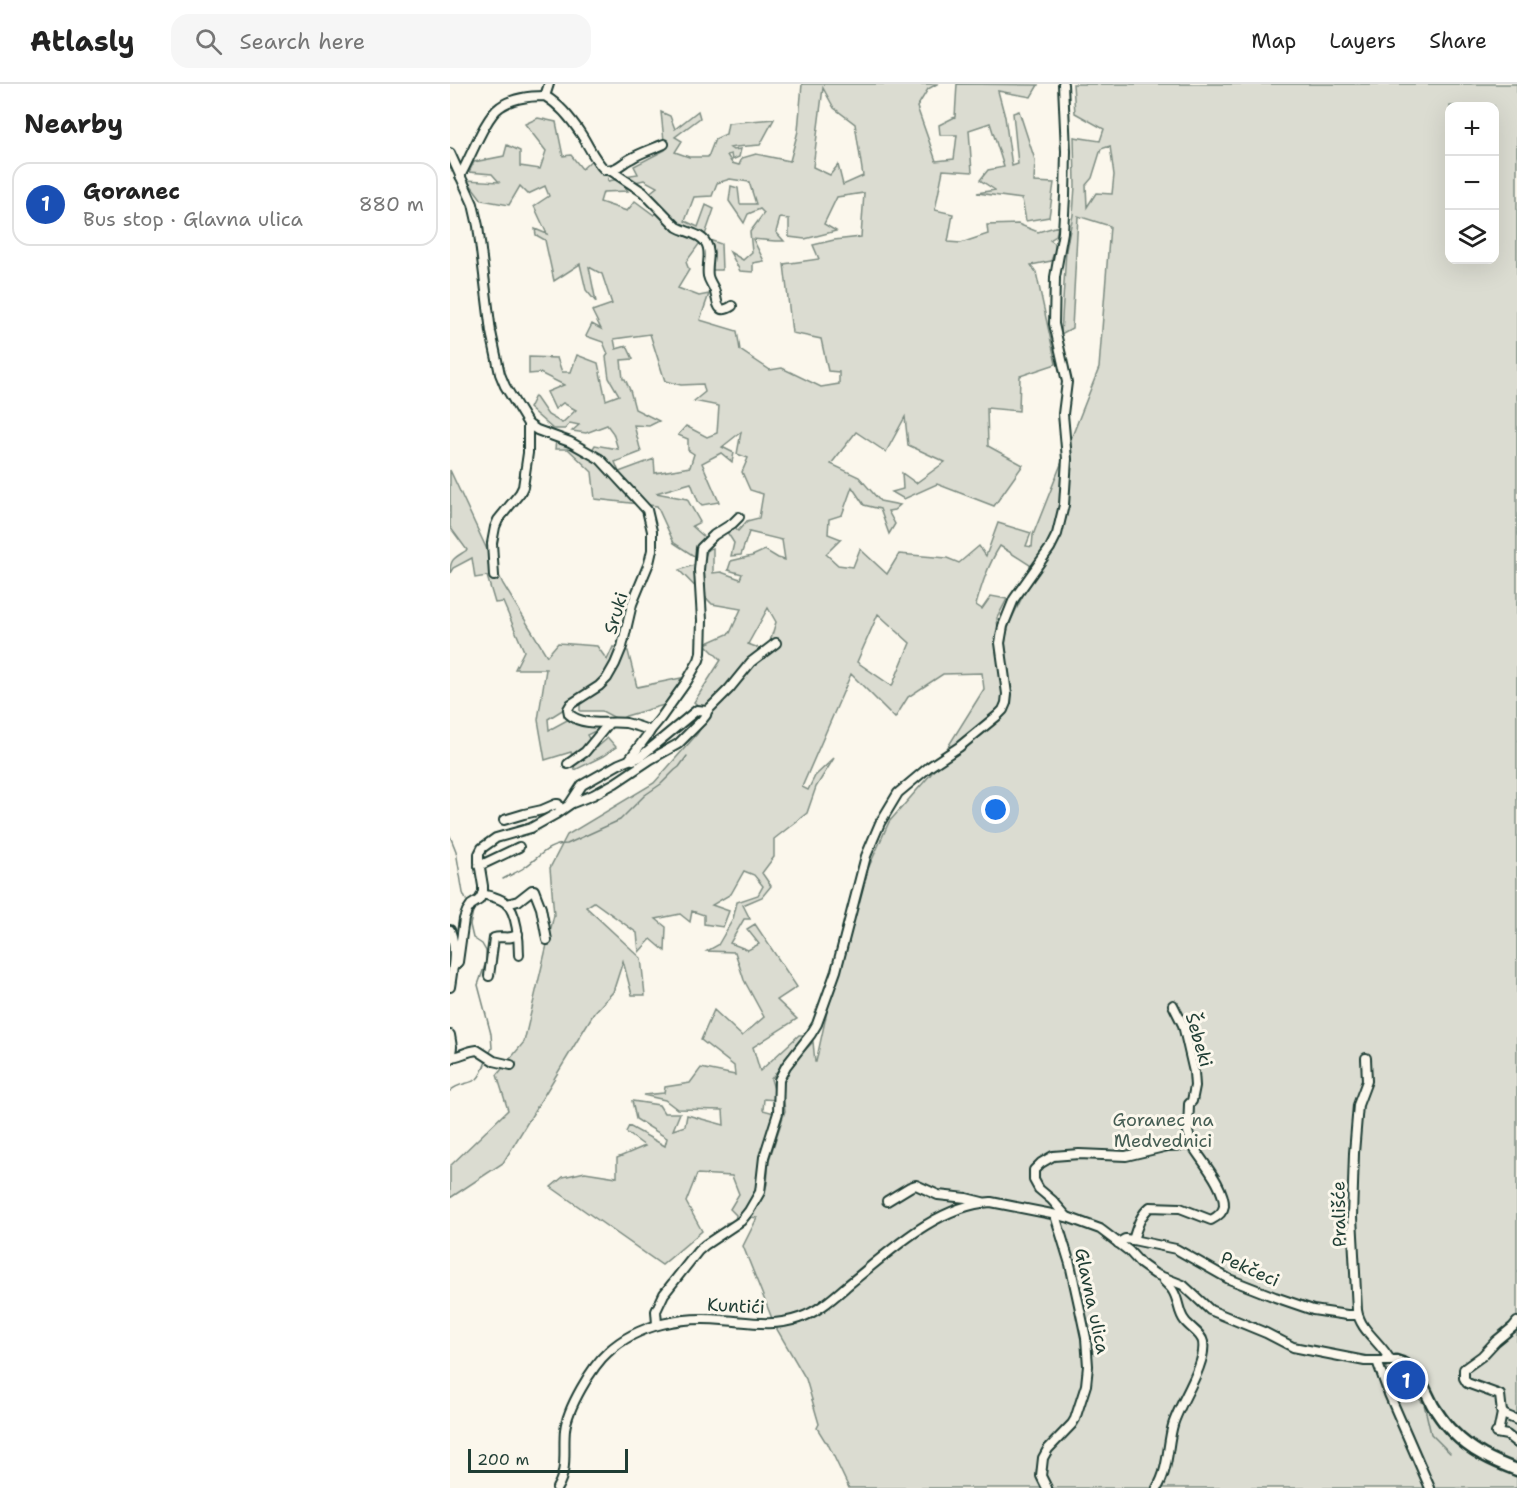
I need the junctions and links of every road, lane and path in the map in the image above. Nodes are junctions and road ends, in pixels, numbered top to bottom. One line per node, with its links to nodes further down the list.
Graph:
1 (549, 84): 3 (street)
2 (1063, 84): 47 (street)
3 (545, 96): 6 (street); 7 (street)
4 (664, 144): 6 (street)
5 (450, 153): 7 (street)
6 (610, 170): 8 (street)
7 (460, 176): 9 (street)
8 (732, 306)
9 (528, 424): 11 (street); 14 (street, Sruki)
10 (739, 517): 15 (street)
11 (494, 576)
12 (776, 643): 13 (street)
13 (707, 711): 16 (street); 18 (street)
14 (609, 723): 15 (street, Sruki); 17 (street)
15 (650, 731): 16 (street)
16 (630, 759): 18 (street)
17 (568, 764)
18 (569, 805): 19 (street)
19 (561, 810): 20 (street); 22 (street)
20 (504, 820)
21 (519, 847): 22 (street)
22 (479, 866): 23 (street)
23 (482, 894): 24 (street); 29 (street)
24 (507, 904): 26 (street); 27 (street)
25 (450, 930): 29 (street)
26 (518, 934): 28 (street); 30 (street)
27 (547, 940)
28 (519, 955)
29 (453, 967): 31 (street)
30 (489, 976)
31 (450, 987)
32 (1173, 1005): 37 (street, Šebeki)
33 (450, 1035): 35 (street)
34 (1366, 1058): 45 (street, Prališće)
35 (450, 1059): 36 (street)
36 (511, 1065)
37 (1192, 1145): 41 (street); 42 (street)
38 (887, 1201): 39 (street, Kuntići)
39 (983, 1203): 40 (street, Kuntići); 47 (street, Kuntići)
40 (1055, 1215): 41 (street, Kuntići); 54 (street, Glavna ulica)
41 (1067, 1217): 43 (street, Glavna ulica)
42 (1134, 1240): 43 (street, Pekčeci); 45 (street, Pekčeci)
43 (1118, 1243): 44 (street, Glavna ulica)
44 (1164, 1278): 48 (street, Glavna ulica); 55 (street, Glavna ulica)
45 (1357, 1315): 48 (street)
46 (1517, 1322): 49 (street)
47 (657, 1324): 53 (street, Kuntići)
48 (1386, 1361): 52 (main road); 56 (street)
49 (1502, 1411): 50 (street); 51 (street)
50 (1517, 1420)
51 (1517, 1443)
52 (1513, 1467)
53 (557, 1488)
54 (1047, 1488)
55 (1157, 1488)
56 (1430, 1488)

